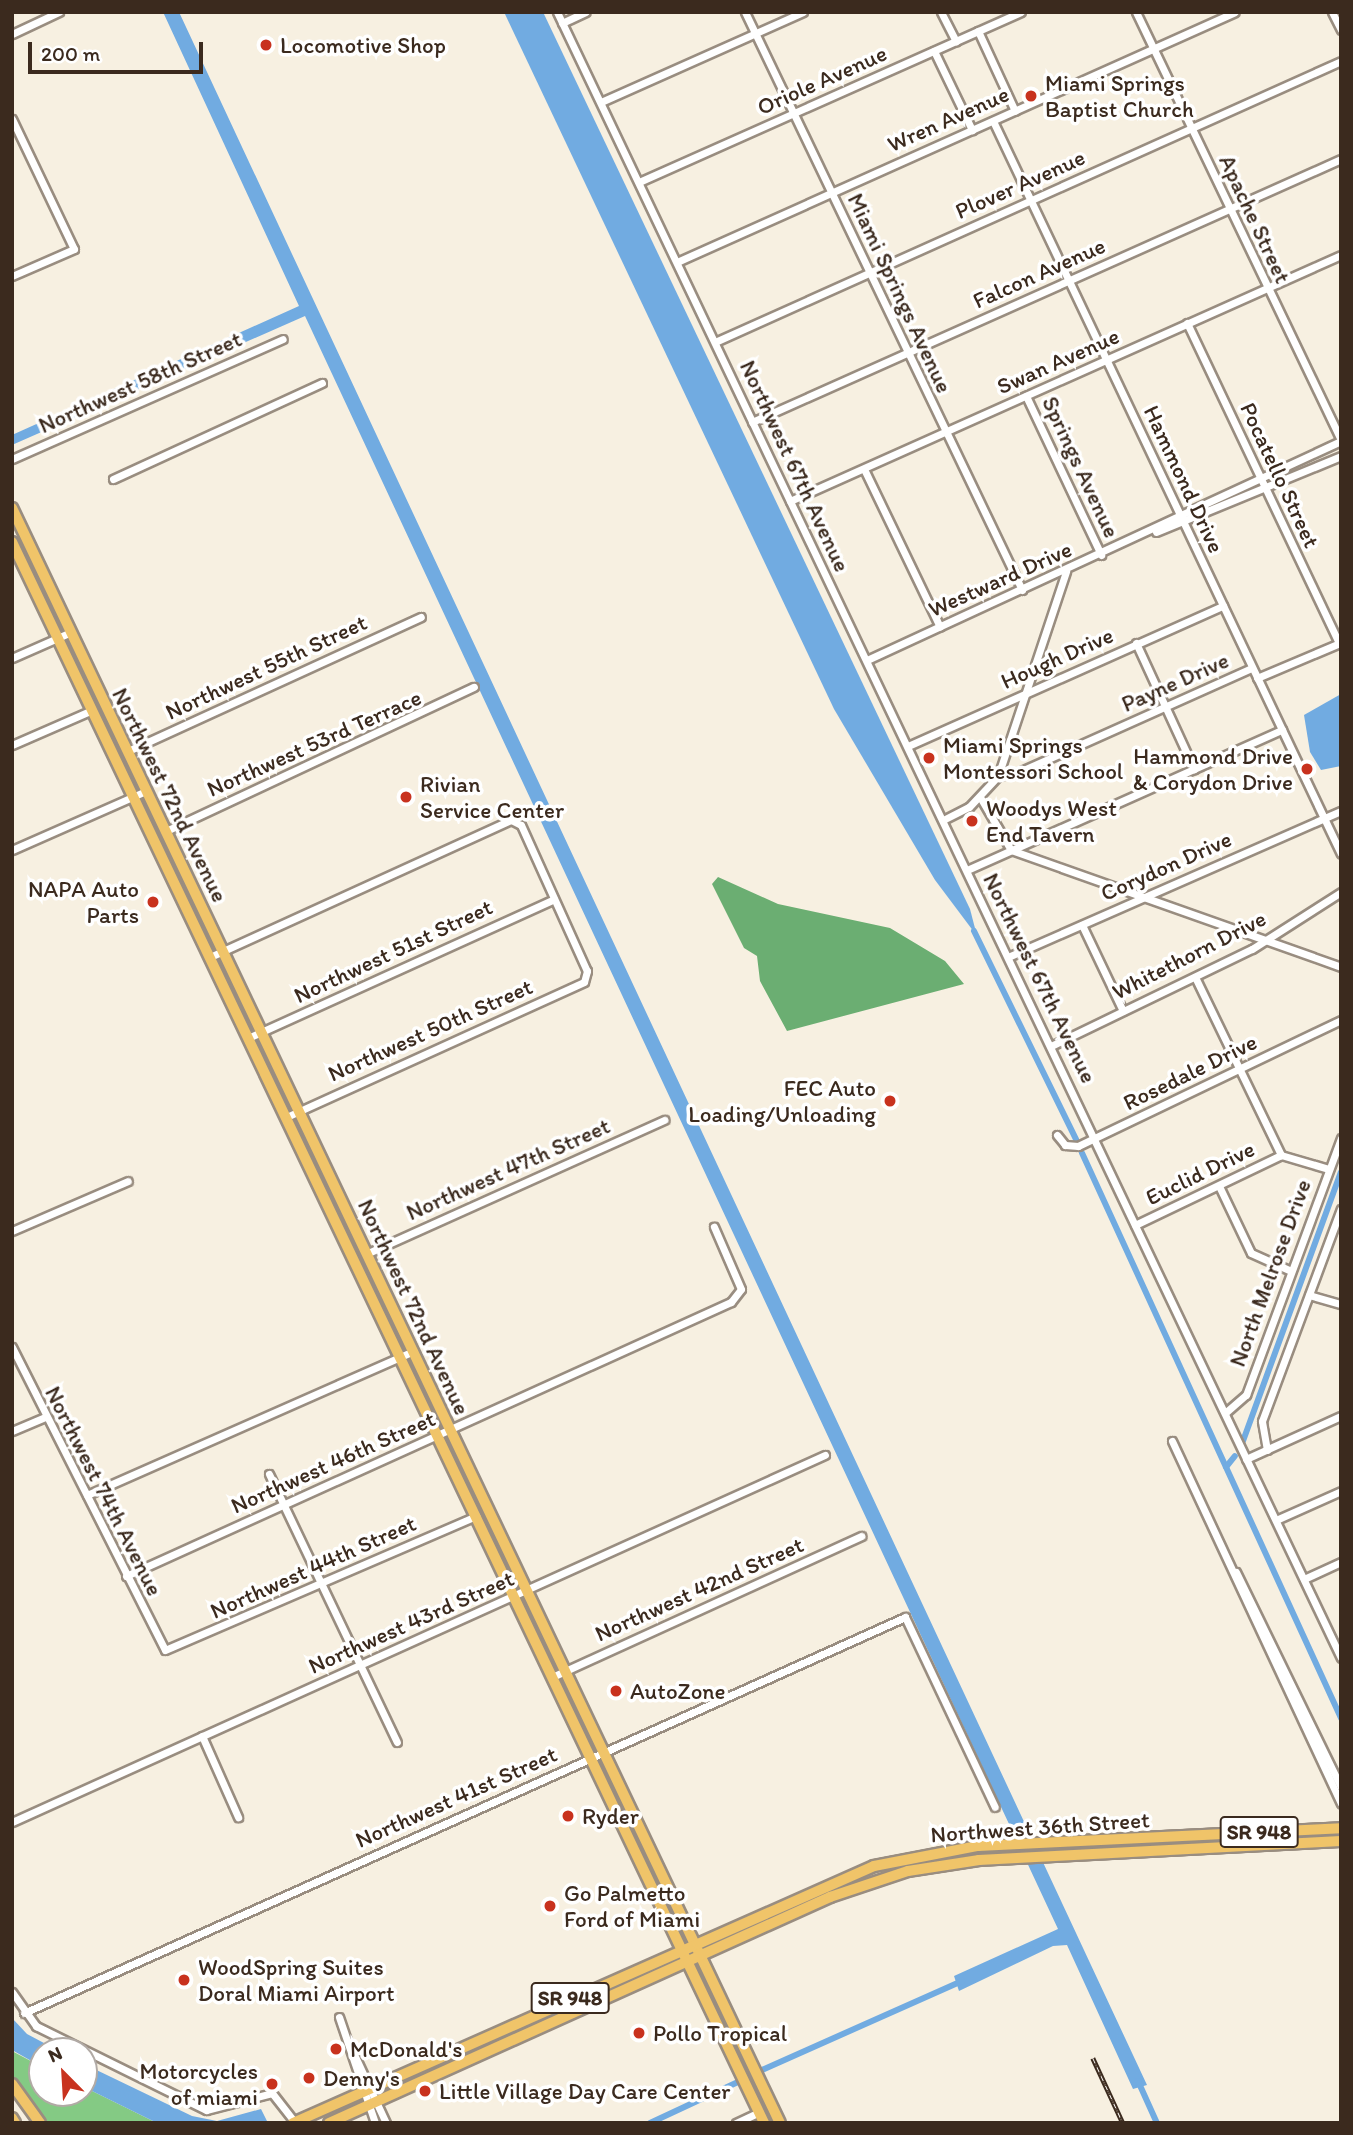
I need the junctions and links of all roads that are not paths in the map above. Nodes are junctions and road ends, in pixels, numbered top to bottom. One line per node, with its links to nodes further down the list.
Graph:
1 (60, 12): 14 (street)
2 (557, 12): 11 (street, Northwest 67th Avenue)
3 (586, 12): 11 (street)
4 (745, 12): 15 (street, Miami Springs Avenue)
5 (803, 12): 15 (street)
6 (941, 12): 16 (street)
7 (1021, 12): 13 (street, Oriole Avenue)
8 (1136, 12): 17 (street, Apache Street)
9 (1235, 12): 17 (street, Wren Avenue)
10 (1332, 12): 12 (street)
11 (562, 23): 20 (street, Northwest 67th Avenue)
12 (1341, 30)
13 (978, 32): 16 (street, Oriole Avenue); 21 (street)
14 (12, 34)
15 (755, 34): 20 (street); 22 (street, Miami Springs Avenue)
16 (956, 41): 18 (street, Oriole Avenue)
17 (1153, 49): 21 (street, Wren Avenue); 25 (street, Apache Street)
18 (934, 51): 22 (street, Oriole Avenue); 26 (street)
19 (1341, 61): 25 (street, Plover Avenue)
20 (601, 102): 28 (street, Northwest 67th Avenue)
21 (1016, 111): 24 (street, Wren Avenue)
22 (793, 114): 28 (street, Oriole Avenue); 29 (street, Miami Springs Avenue)
23 (13, 121): 35 (street)
24 (993, 121): 26 (street, Wren Avenue); 30 (street, Hammond Drive)
25 (1191, 127): 30 (street, Plover Avenue); 31 (street, Apache Street)
26 (972, 130): 29 (street, Wren Avenue)
27 (1341, 159): 31 (street, Falcon Avenue)
28 (639, 182): 33 (street, Northwest 67th Avenue)
29 (830, 192): 33 (street, Wren Avenue); 34 (street, Miami Springs Avenue)
30 (1030, 201): 34 (street, Plover Avenue); 36 (street, Hammond Drive)
31 (1230, 208): 36 (street, Falcon Avenue); 37 (street, Apache Street)
32 (1341, 255): 37 (street, Swan Avenue)
33 (677, 262): 40 (street, Northwest 67th Avenue)
34 (869, 272): 40 (street, Plover Avenue); 41 (street, Miami Springs Avenue)
35 (12, 276)
36 (1068, 281): 41 (street, Falcon Avenue); 42 (street, Hammond Drive)
37 (1266, 288): 38 (street, Swan Avenue); 47 (street, Apache Street)
38 (1187, 323): 42 (street, Swan Avenue); 51 (street, Pocatello Street)
39 (283, 339): 49 (street, Northwest 58th Street)
40 (715, 342): 45 (street, Northwest 67th Avenue)
41 (906, 352): 45 (street, Falcon Avenue); 46 (street, Miami Springs Avenue)
42 (1106, 359): 44 (street, Swan Avenue); 56 (street, Hammond Drive)
43 (322, 383): 52 (street)
44 (1026, 396): 46 (street, Swan Avenue); 60 (street, Springs Avenue)
45 (752, 422): 54 (street, Northwest 67th Avenue)
46 (945, 432): 50 (street, Swan Avenue); 62 (street, Miami Springs Avenue)
47 (1341, 441): 51 (street, Westward Drive)
48 (1341, 456): 53 (street, Westward Drive)
49 (12, 459)
50 (864, 469): 54 (street, Swan Avenue); 65 (street)
51 (1260, 477): 53 (street, Pocatello Street); 56 (street, Westward Drive)
52 (113, 479)
53 (1266, 489): 57 (street, Westward Drive); 69 (street, Pocatello Street)
54 (790, 501): 71 (street, Northwest 67th Avenue)
55 (12, 508): 66 (main road, Northwest 72nd Avenue)
56 (1179, 514): 57 (street, Hammond Drive); 58 (street, Westward Drive)
57 (1184, 525): 58 (street, Westward Drive); 63 (street, Hammond Drive)
58 (1149, 534): 60 (street, Westward Drive)
59 (13, 547): 67 (main road, Northwest 72nd Avenue)
60 (1101, 555): 61 (street, Westward Drive)
61 (1066, 571): 62 (street, Westward Drive); 75 (street)
62 (1022, 590): 65 (street, Westward Drive)
63 (1223, 606): 68 (street, Hough Drive); 72 (street, Hammond Drive)
64 (421, 617): 81 (street, Northwest 55th Street)
65 (940, 627): 71 (street, Westward Drive)
66 (71, 632): 67 (street); 81 (main road, Northwest 72nd Avenue)
67 (58, 638): 70 (street); 77 (main road, Northwest 72nd Avenue)
68 (1136, 643): 75 (street, Hough Drive); 76 (street)
69 (1340, 643): 73 (street, Payne Drive)
70 (12, 658)
71 (867, 660): 80 (street, Northwest 67th Avenue)
72 (1252, 668): 73 (street, Hammond Drive); 76 (street, Payne Drive)
73 (1257, 678): 78 (street, Hammond Drive)
74 (474, 687): 90 (street, Northwest 53rd Terrace)
75 (1028, 694): 80 (street, Hough Drive); 83 (street)
76 (1166, 707): 82 (street); 83 (street, Payne Drive)
77 (92, 710): 79 (street); 85 (main road, Northwest 72nd Avenue)
78 (1282, 730): 82 (street); 88 (street, Hammond Drive)
79 (12, 745)
80 (908, 746): 89 (street, Northwest 67th Avenue)
81 (128, 751): 84 (main road, Northwest 72nd Avenue)
82 (1194, 769): 92 (street)
83 (998, 776): 86 (street)
84 (146, 791): 85 (street); 90 (main road, Northwest 72nd Avenue)
85 (134, 797): 91 (street); 101 (main road, Northwest 72nd Avenue)
86 (980, 797): 89 (street); 92 (street)
87 (1341, 811): 88 (street, Corydon Drive)
88 (1324, 818): 93 (street, Hammond Drive); 96 (street, Corydon Drive)
89 (943, 820): 94 (street, Northwest 67th Avenue)
90 (166, 831): 100 (main road, Northwest 72nd Avenue)
91 (12, 849)
92 (1011, 850): 94 (street); 96 (street)
93 (1341, 854)
94 (967, 870): 102 (street, Northwest 67th Avenue)
95 (1341, 892): 99 (street, Whitethorn Drive)
96 (1145, 896): 98 (street, Corydon Drive); 99 (street)
97 (554, 898): 100 (street); 107 (street, Northwest 51st Street); 111 (street, Northwest 50th Street)
98 (1082, 925): 102 (street, Corydon Drive); 105 (street)
99 (1265, 941): 103 (street); 104 (street, Whitethorn Drive)
100 (223, 951): 101 (street); 107 (main road, Northwest 72nd Avenue)
101 (210, 957): 108 (main road, Northwest 72nd Avenue)
102 (1008, 957): 109 (street, Northwest 67th Avenue)
103 (1341, 967)
104 (1195, 977): 105 (street, Whitethorn Drive); 110 (street)
105 (1123, 1011): 109 (street, Whitethorn Drive)
106 (1341, 1020): 110 (street, Rosedale Drive)
107 (262, 1032): 108 (street, Northwest 51st Street); 111 (main road, Northwest 72nd Avenue)
108 (248, 1038): 112 (main road, Northwest 72nd Avenue)
109 (1051, 1046): 115 (street, Northwest 67th Avenue)
110 (1239, 1070): 115 (street, Rosedale Drive); 117 (street)
111 (299, 1111): 112 (street, Northwest 50th Street); 123 (main road, Northwest 72nd Avenue)
112 (286, 1117): 122 (main road, Northwest 72nd Avenue)
113 (664, 1120): 127 (street, Northwest 47th Street)
114 (1057, 1135): 115 (street, Rosedale Drive)
115 (1095, 1138): 124 (street, Northwest 67th Avenue)
116 (1341, 1138): 118 (street, North Melrose Drive)
117 (1281, 1155): 118 (street); 120 (street, Euclid Drive)
118 (1329, 1169): 128 (street, North Melrose Drive)
119 (128, 1181): 126 (street)
120 (1219, 1186): 124 (street, Euclid Drive); 128 (street)
121 (1341, 1209): 129 (street)
122 (334, 1216): 123 (main road); 133 (main road, Northwest 72nd Avenue)
123 (351, 1219): 127 (main road, Northwest 72nd Avenue)
124 (1135, 1225): 134 (street, Northwest 67th Avenue)
125 (714, 1227): 138 (street, Northwest 46th Street)
126 (12, 1231)
127 (368, 1253): 132 (main road, Northwest 72nd Avenue)
128 (1292, 1271): 134 (street, North Melrose Drive)
129 (1309, 1295): 130 (street); 141 (street)
130 (1341, 1304)
131 (12, 1347): 136 (street, Northwest 74th Avenue)
132 (414, 1351): 133 (street); 138 (main road, Northwest 72nd Avenue)
133 (401, 1357): 139 (main road, Northwest 72nd Avenue); 146 (street)
134 (1225, 1413): 143 (street, Northwest 67th Avenue)
135 (1341, 1416): 141 (street)
136 (45, 1417): 137 (street); 146 (street, Northwest 74th Avenue)
137 (12, 1431)
138 (451, 1431): 139 (street, Northwest 46th Street); 147 (main road, Northwest 72nd Avenue)
139 (438, 1436): 148 (street, Northwest 46th Street); 149 (main road, Northwest 72nd Avenue)
140 (1172, 1441): 153 (street)
141 (1267, 1450): 143 (street)
142 (825, 1455): 157 (street, Northwest 43rd Street)
143 (1246, 1459): 150 (street, Northwest 67th Avenue)
144 (270, 1474): 148 (street)
145 (1341, 1491): 150 (street)
146 (87, 1495): 154 (street, Northwest 74th Avenue)
147 (484, 1500): 149 (main road); 157 (main road, Northwest 72nd Avenue)
148 (285, 1504): 154 (street, Northwest 46th Street); 156 (street)
149 (476, 1516): 156 (street, Northwest 44th Street); 158 (main road, Northwest 72nd Avenue)
150 (1276, 1520): 155 (street, Northwest 67th Avenue)
151 (861, 1536): 164 (street, Northwest 42nd Street)
152 (1341, 1562): 155 (street)
153 (1233, 1569): 170 (street); 171 (street)
154 (126, 1576): 161 (street, Northwest 74th Avenue)
155 (1304, 1579): 160 (street, Northwest 67th Avenue)
156 (322, 1585): 161 (street, Northwest 44th Street); 163 (street)
157 (527, 1591): 158 (street, Northwest 43rd Street); 164 (main road, Northwest 72nd Avenue)
158 (514, 1597): 163 (street, Northwest 43rd Street); 165 (main road, Northwest 72nd Avenue)
159 (1341, 1634): 160 (street)
160 (1332, 1639): 162 (street, Northwest 67th Avenue)
161 (165, 1650)
162 (1341, 1658)
163 (362, 1666): 166 (street, Northwest 43rd Street); 167 (street)
164 (565, 1671): 165 (street, Northwest 42nd Street); 168 (main road, Northwest 72nd Avenue)
165 (552, 1676): 169 (main road, Northwest 72nd Avenue)
166 (202, 1736): 173 (street); 175 (street, Northwest 43rd Street)
167 (397, 1742)
168 (605, 1751): 169 (street, Northwest 41st Street); 172 (street, Northwest 41st Street); 178 (main road, Northwest 72nd Avenue)
169 (591, 1757): 179 (main road, Northwest 72nd Avenue); 183 (street, Northwest 41st Street)
170 (1341, 1787)
171 (1341, 1804)
172 (995, 1807)
173 (238, 1817)
174 (1341, 1818): 176 (street)
175 (12, 1822)
176 (1337, 1828): 178 (main road, Northwest 36th Street / SR 948)
177 (1341, 1842): 180 (main road, Northwest 36th Street / SR 948)
178 (695, 1941): 179 (main road, Northwest 36th Street / SR 948); 180 (main road, Northwest 72nd Avenue)
179 (681, 1948): 181 (main road, Northwest 72nd Avenue); 185 (main road, Northwest 36th Street / SR 948)
180 (701, 1956): 181 (main road, Northwest 36th Street / SR 948); 200 (main road, Northwest 72nd Avenue)
181 (688, 1962): 186 (main road, Northwest 36th Street / SR 948); 190 (main road, Northwest 72nd Avenue)
182 (12, 1992): 183 (street)
183 (24, 2013): 192 (street)
184 (338, 2017): 188 (street)
185 (446, 2054): 186 (main road); 188 (main road, Northwest 36th Street / SR 948)
186 (452, 2067): 189 (main road, Northwest 36th Street / SR 948)
187 (12, 2084): 194 (highway)
188 (368, 2089): 189 (street); 192 (main road, Northwest 36th Street / SR 948)
189 (373, 2102): 195 (main road, Northwest 36th Street / SR 948); 196 (street); 197 (street)
190 (760, 2112): 198 (street); 199 (main road, Northwest 72nd Avenue)
191 (12, 2118): 193 (highway)
192 (294, 2122)
193 (15, 2123)
194 (40, 2123)
195 (329, 2123)
196 (375, 2123)
197 (386, 2123)
198 (736, 2123)
199 (764, 2123)
200 (780, 2123)

